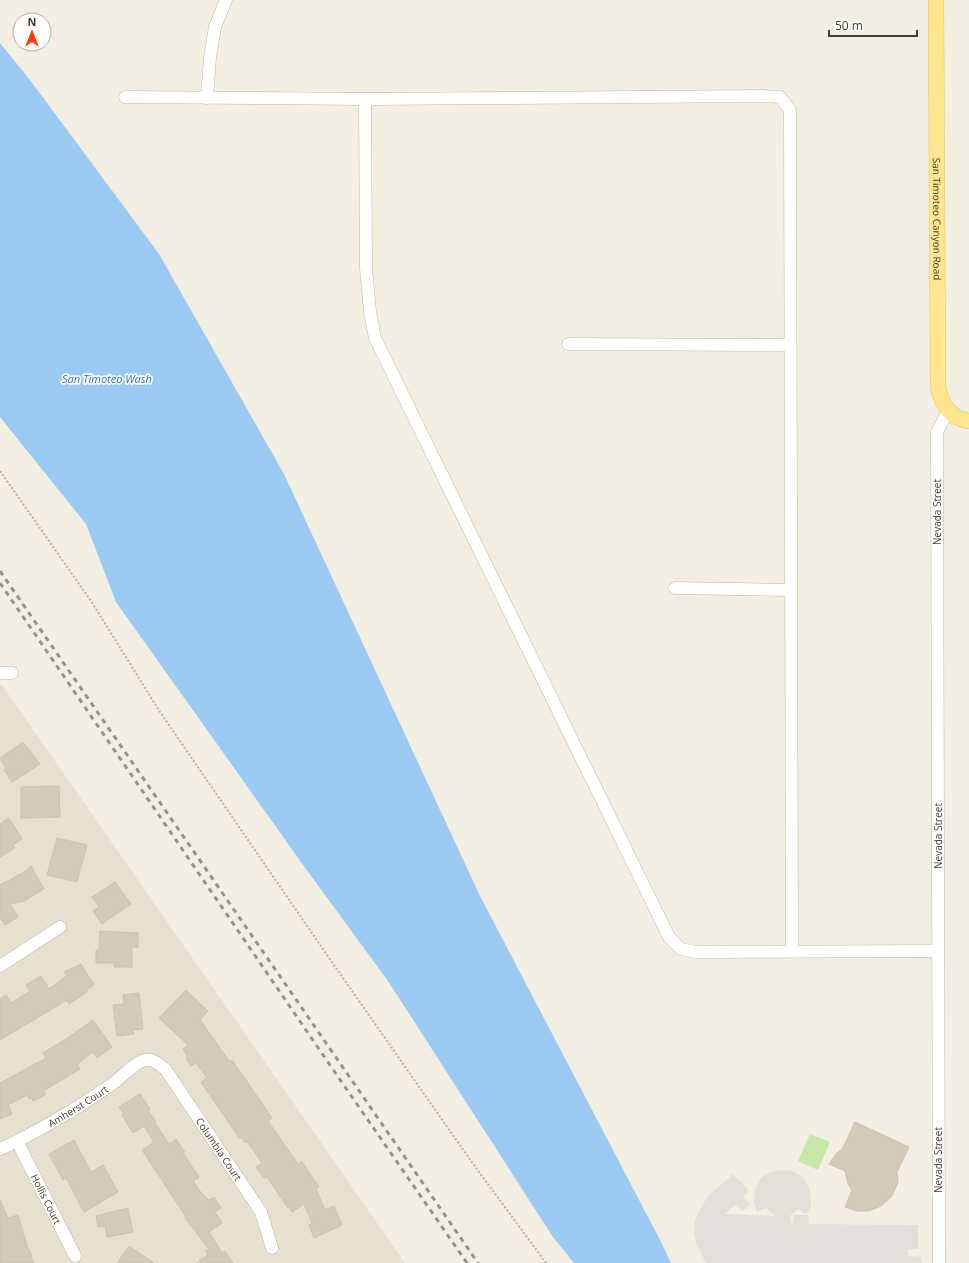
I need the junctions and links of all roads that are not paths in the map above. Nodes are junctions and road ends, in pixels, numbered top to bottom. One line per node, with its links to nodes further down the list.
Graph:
1 (226, 0): 4 (street)
2 (936, 0): 8 (main road, San Timoteo Canyon Road)
3 (125, 97): 4 (street)
4 (207, 98): 5 (street)
5 (365, 99): 7 (street); 13 (street)
6 (568, 344): 7 (street)
7 (790, 345): 11 (street)
8 (948, 411): 9 (main road); 14 (street, Nevada Street)
9 (969, 421)
10 (675, 588): 11 (street)
11 (790, 590): 13 (street)
12 (60, 927): 15 (street)
13 (792, 951): 14 (street)
14 (938, 951): 21 (street, Nevada Street)
15 (0, 966)
16 (152, 1060): 17 (street, Amherst Court); 19 (street, Columbia Court)
17 (17, 1141): 18 (street, Amherst Court); 20 (street, Hollis Court)
18 (0, 1149)
19 (272, 1248)
20 (75, 1256)
21 (939, 1263)

